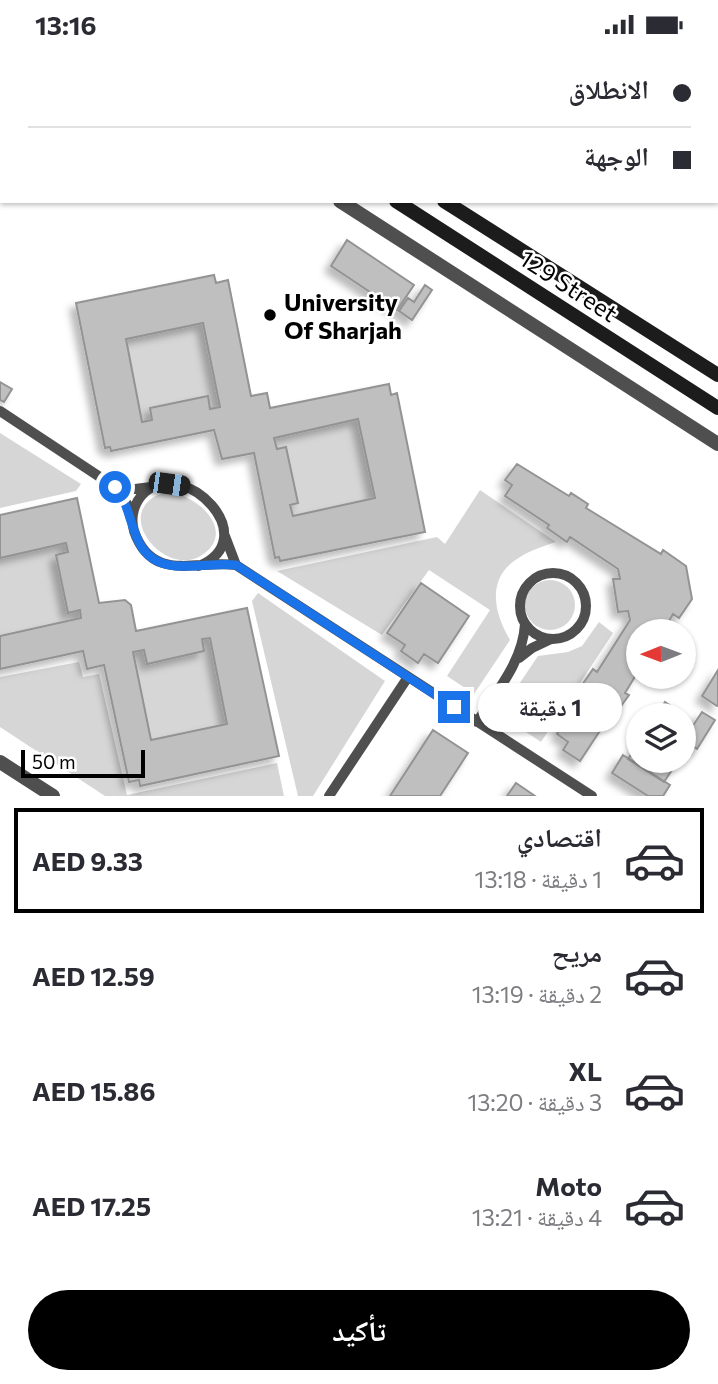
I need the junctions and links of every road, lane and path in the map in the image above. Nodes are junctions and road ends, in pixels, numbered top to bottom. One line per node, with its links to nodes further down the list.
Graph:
1 (343, 203): 7 (street)
2 (399, 203): 5 (street, 129 Street)
3 (447, 203): 4 (street, 129 Street)
4 (718, 375)
5 (718, 408)
6 (0, 411): 9 (lane)
7 (718, 444)
8 (155, 486): 9 (lane); 10 (lane); 11 (lane)
9 (115, 487): 10 (lane)
10 (132, 524): 12 (lane)
11 (224, 530): 12 (lane); 13 (lane)
12 (199, 565): 13 (lane)
13 (236, 565): 17 (lane)
14 (525, 624): 15 (lane); 15 (lane); 16 (lane)
15 (551, 639): 16 (lane)
16 (516, 661): 18 (lane)
17 (408, 677): 18 (lane); 21 (lane)
18 (477, 722): 22 (lane)
19 (2, 768): 20 (street)
20 (53, 796)
21 (329, 796)
22 (592, 796)

